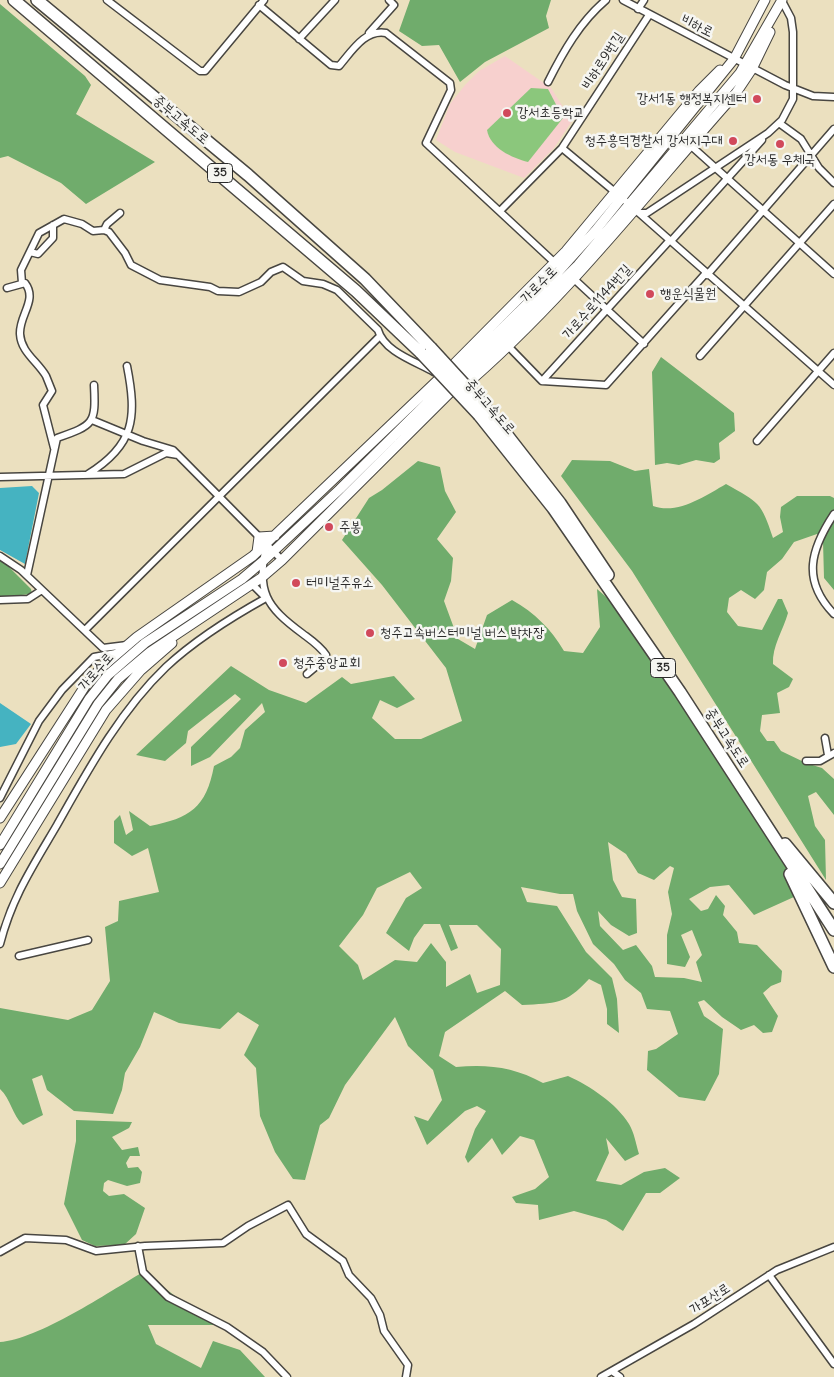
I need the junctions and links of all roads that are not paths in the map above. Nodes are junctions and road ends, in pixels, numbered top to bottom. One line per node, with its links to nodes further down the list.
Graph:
1 (14, 0): 53 (highway, 중부고속도로 / 35)
2 (37, 0): 53 (highway, 중부고속도로 / 35)
3 (107, 0): 11 (street)
4 (335, 0): 17 (street)
5 (388, 0): 16 (street)
6 (606, 0): 20 (street)
7 (623, 0): 12 (street, 비하로)
8 (644, 0): 12 (street)
9 (765, 0): 14 (main road, 가로수로)
10 (782, 0): 15 (main road, 가로수로); 19 (main road); 21 (street)
11 (262, 3): 17 (street)
12 (638, 9): 13 (street, 비하로)
13 (649, 15): 18 (street, 비하로); 27 (street, 비하로9번길)
14 (754, 23): 15 (main road); 18 (main road, 가로수로)
15 (767, 29): 19 (main road, 가로수로)
16 (368, 34): 17 (street); 34 (street)
17 (300, 39)
18 (734, 59): 19 (street, 비하로); 32 (main road, 가로수로)
19 (749, 67): 21 (street, 비하로); 26 (main road); 32 (main road, 가로수로)
20 (548, 82)
21 (792, 88): 22 (street, 비하로); 23 (street)
22 (834, 97)
23 (779, 123): 25 (street); 28 (street)
24 (834, 129): 28 (street)
25 (768, 133): 29 (street); 30 (street, 가로수로1144번길)
26 (690, 145): 29 (street); 32 (main road)
27 (562, 148): 32 (street); 34 (street, 비하로9번길)
28 (811, 155): 31 (street); 35 (street)
29 (714, 168): 30 (street); 32 (street)
30 (726, 179): 35 (street); 39 (street, 가로수로1144번길)
31 (834, 183)
32 (628, 203): 39 (street); 42 (main road, 가로수로); 45 (main road); 63 (main road, 가로수로); 77 (main road, 가로수로)
33 (834, 204): 40 (street)
34 (500, 211): 42 (street)
35 (762, 211): 40 (street); 43 (street)
36 (120, 213): 38 (street)
37 (53, 225): 38 (street); 41 (street); 41 (street)
38 (104, 230): 50 (street)
39 (670, 241): 43 (street); 49 (street, 가로수로1144번길)
40 (800, 244): 44 (street); 48 (street)
41 (30, 252): 46 (street)
42 (555, 263): 58 (main road, 가로수로)
43 (707, 274): 48 (street); 51 (street)
44 (834, 274)
45 (574, 279): 49 (street); 52 (main road)
46 (22, 283): 47 (street); 66 (street)
47 (7, 288)
48 (743, 307): 55 (street); 57 (street)
49 (607, 309): 51 (street); 59 (street, 가로수로1144번길)
50 (380, 336): 58 (street); 71 (street)
51 (644, 344): 59 (street)
52 (509, 348): 59 (street); 63 (main road)
53 (426, 350): 101 (highway, 중부고속도로 / 35, bridge)
54 (834, 353): 57 (street)
55 (700, 356)
56 (127, 366): 64 (street)
57 (818, 372): 61 (street); 65 (street)
58 (441, 377): 73 (main road, 가로수로)
59 (542, 381)
60 (94, 385): 62 (street)
61 (834, 385)
62 (92, 420): 64 (street); 66 (street)
63 (420, 423): 79 (main road, 가로수로)
64 (127, 434): 67 (street); 68 (street)
65 (757, 441)
66 (54, 449): 69 (street)
67 (178, 455): 68 (street); 71 (street)
68 (87, 475): 69 (street)
69 (48, 476): 70 (street); 81 (street)
70 (0, 477)
71 (218, 496): 74 (street); 89 (street)
72 (834, 514): 88 (street)
73 (275, 536): 74 (main road); 75 (main road, 가로수로)
74 (259, 537): 75 (street); 76 (main road)
75 (266, 545): 76 (main road, 가로수로); 77 (street); 80 (street)
76 (258, 552): 90 (main road, 가로수로)
77 (274, 552): 79 (street); 80 (main road, 가로수로)
78 (0, 556): 81 (street)
79 (282, 560): 82 (main road, 가로수로)
80 (262, 562): 82 (street); 100 (main road, 가로수로)
81 (28, 576): 84 (street)
82 (263, 576): 83 (main road, 가로수로); 85 (street)
83 (252, 584): 85 (street); 87 (main road, 가로수로)
84 (42, 590): 86 (street); 89 (street)
85 (266, 598): 92 (street); 108 (street)
86 (0, 600)
87 (216, 609): 102 (main road, 가로수로); 103 (main road, 가로수로)
88 (834, 614)
89 (85, 630): 90 (street)
90 (127, 644): 91 (main road, 가로수로)
91 (116, 653): 96 (street); 97 (main road, 가로수로)
92 (307, 674)
93 (825, 738): 94 (street)
94 (831, 754): 95 (street)
95 (806, 760)
96 (0, 798)
97 (9, 804): 98 (main road, 가로수로); 99 (main road)
98 (0, 818)
99 (0, 826)
100 (0, 845)
101 (783, 845): 104 (highway); 105 (highway, 중부고속도로 / 35); 106 (highway, 중부고속도로 / 35); 110 (highway)
102 (0, 864)
103 (0, 883)
104 (834, 903)
105 (834, 919)
106 (834, 930)
107 (88, 940): 109 (street)
108 (0, 944)
109 (19, 956)
110 (834, 967)
111 (138, 1246): 113 (street); 117 (street); 118 (street)
112 (834, 1247): 114 (street, 가포산로)
113 (0, 1252)
114 (769, 1275): 115 (street); 116 (street, 가포산로)
115 (834, 1364)
116 (612, 1371): 119 (street, 가포산로); 120 (street)
117 (287, 1377)
118 (406, 1377)
119 (602, 1377)
120 (620, 1377)

